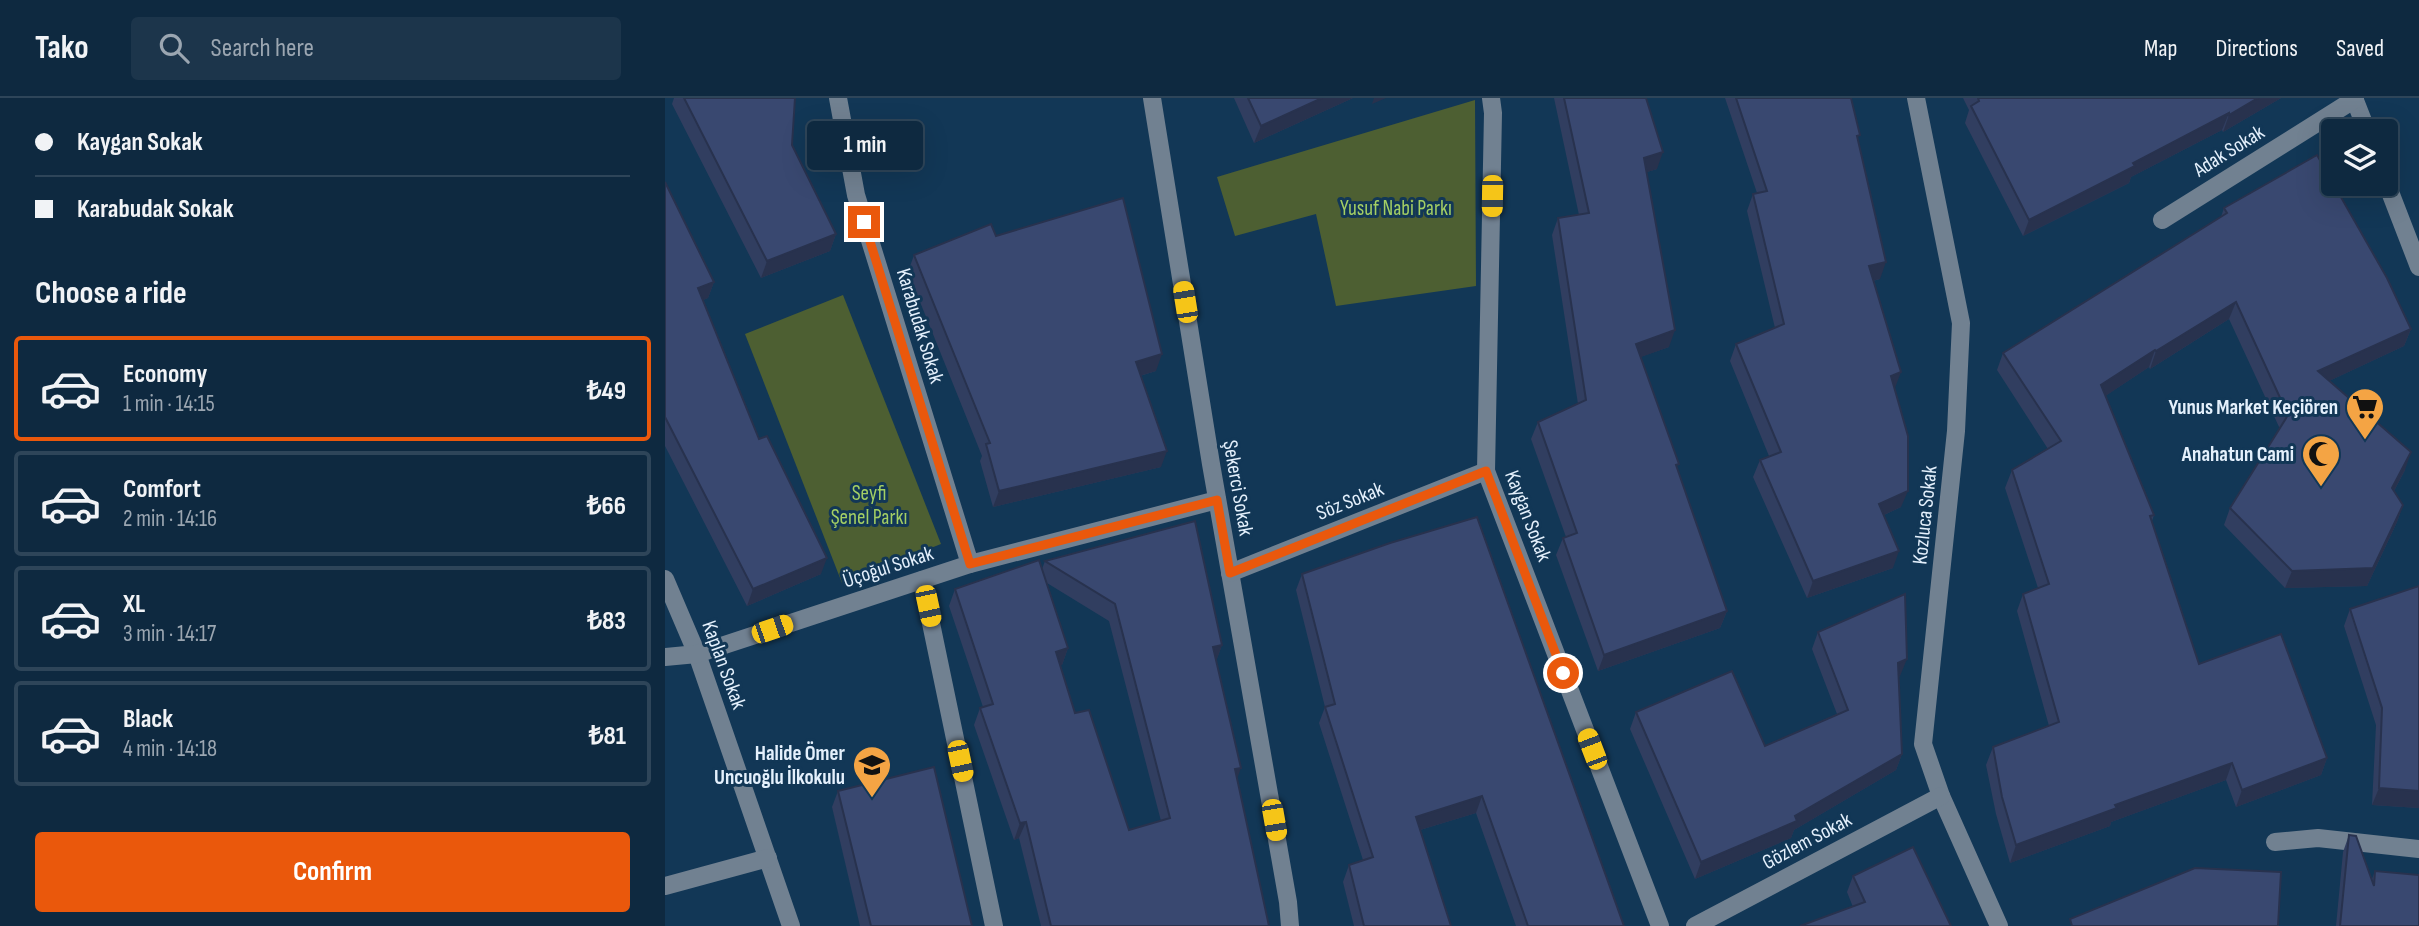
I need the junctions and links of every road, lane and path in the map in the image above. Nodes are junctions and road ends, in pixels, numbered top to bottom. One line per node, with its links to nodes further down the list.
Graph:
1 (838, 98): 12 (street, Karabudak Sokak)
2 (1152, 98): 11 (street, Şekerci Sokak)
3 (1491, 98): 10 (street, Kaygan Sokak)
4 (1916, 98): 18 (street, Kozluca Sokak)
5 (2355, 99): 6 (street); 8 (street, Adak Sokak)
6 (2362, 119)
7 (2392, 196): 9 (street)
8 (2162, 220)
9 (2419, 267)
10 (1486, 471): 13 (street, Söz Sokak); 26 (street, Kaygan Sokak)
11 (1217, 500): 12 (street, Üçoğul Sokak); 13 (street, Şekerci Sokak)
12 (970, 564): 15 (street, Üçoğul Sokak)
13 (1230, 573): 25 (street, Şekerci Sokak)
14 (665, 579): 16 (street, Kaplan Sokak)
15 (922, 580): 16 (street, Üçoğul Sokak); 24 (street)
16 (697, 654): 17 (street, Üçoğul Sokak); 21 (street, Kaplan Sokak)
17 (665, 657)
18 (1941, 796): 27 (street, Gözlem Sokak); 28 (street, Kozluca Sokak)
19 (2274, 842): 20 (street)
20 (2419, 849)
21 (768, 858): 22 (street); 23 (street, Kaplan Sokak)
22 (665, 886)
23 (792, 926)
24 (994, 926)
25 (1290, 926)
26 (1660, 926)
27 (1695, 926)
28 (1999, 926)

